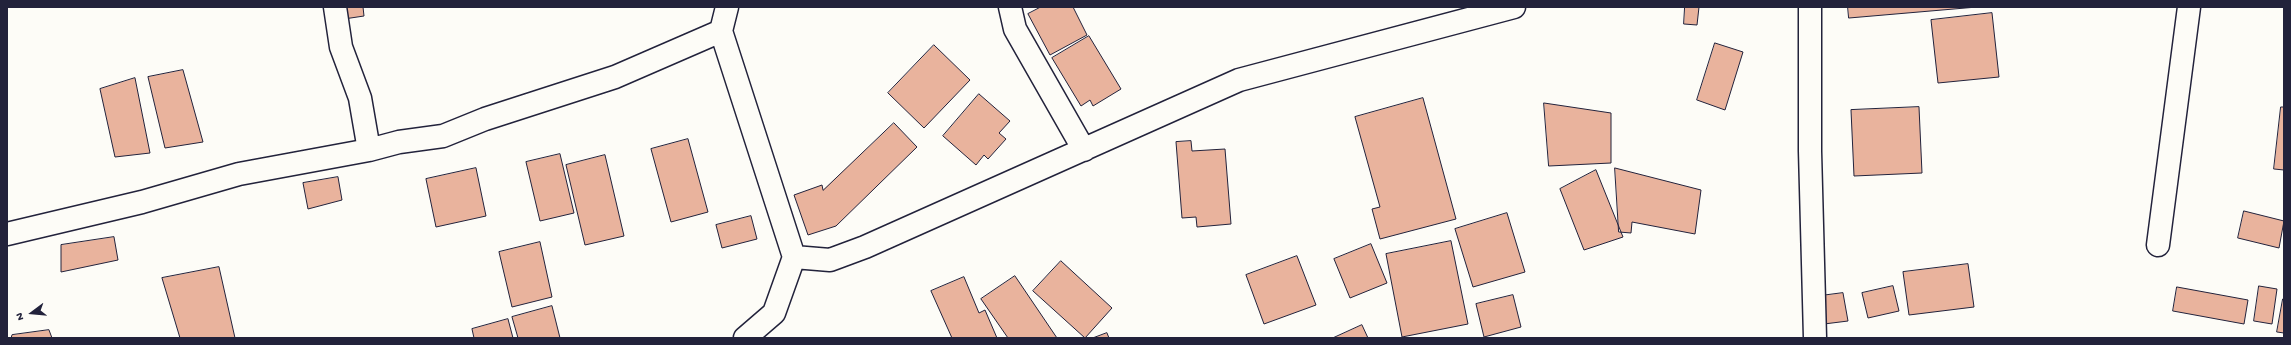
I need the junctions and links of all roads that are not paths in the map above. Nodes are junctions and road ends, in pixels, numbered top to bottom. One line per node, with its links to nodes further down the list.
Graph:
1 (335, 7): 8 (street)
2 (727, 7): 7 (street)
3 (1010, 7): 9 (street)
4 (1514, 7): 9 (street)
5 (1810, 7): 14 (street)
6 (2189, 7): 11 (street)
7 (721, 31): 8 (street); 12 (street)
8 (369, 150): 10 (street)
9 (1084, 150): 12 (street)
10 (7, 234)
11 (2158, 245)
12 (794, 258): 13 (street)
13 (745, 338)
14 (1816, 338)

